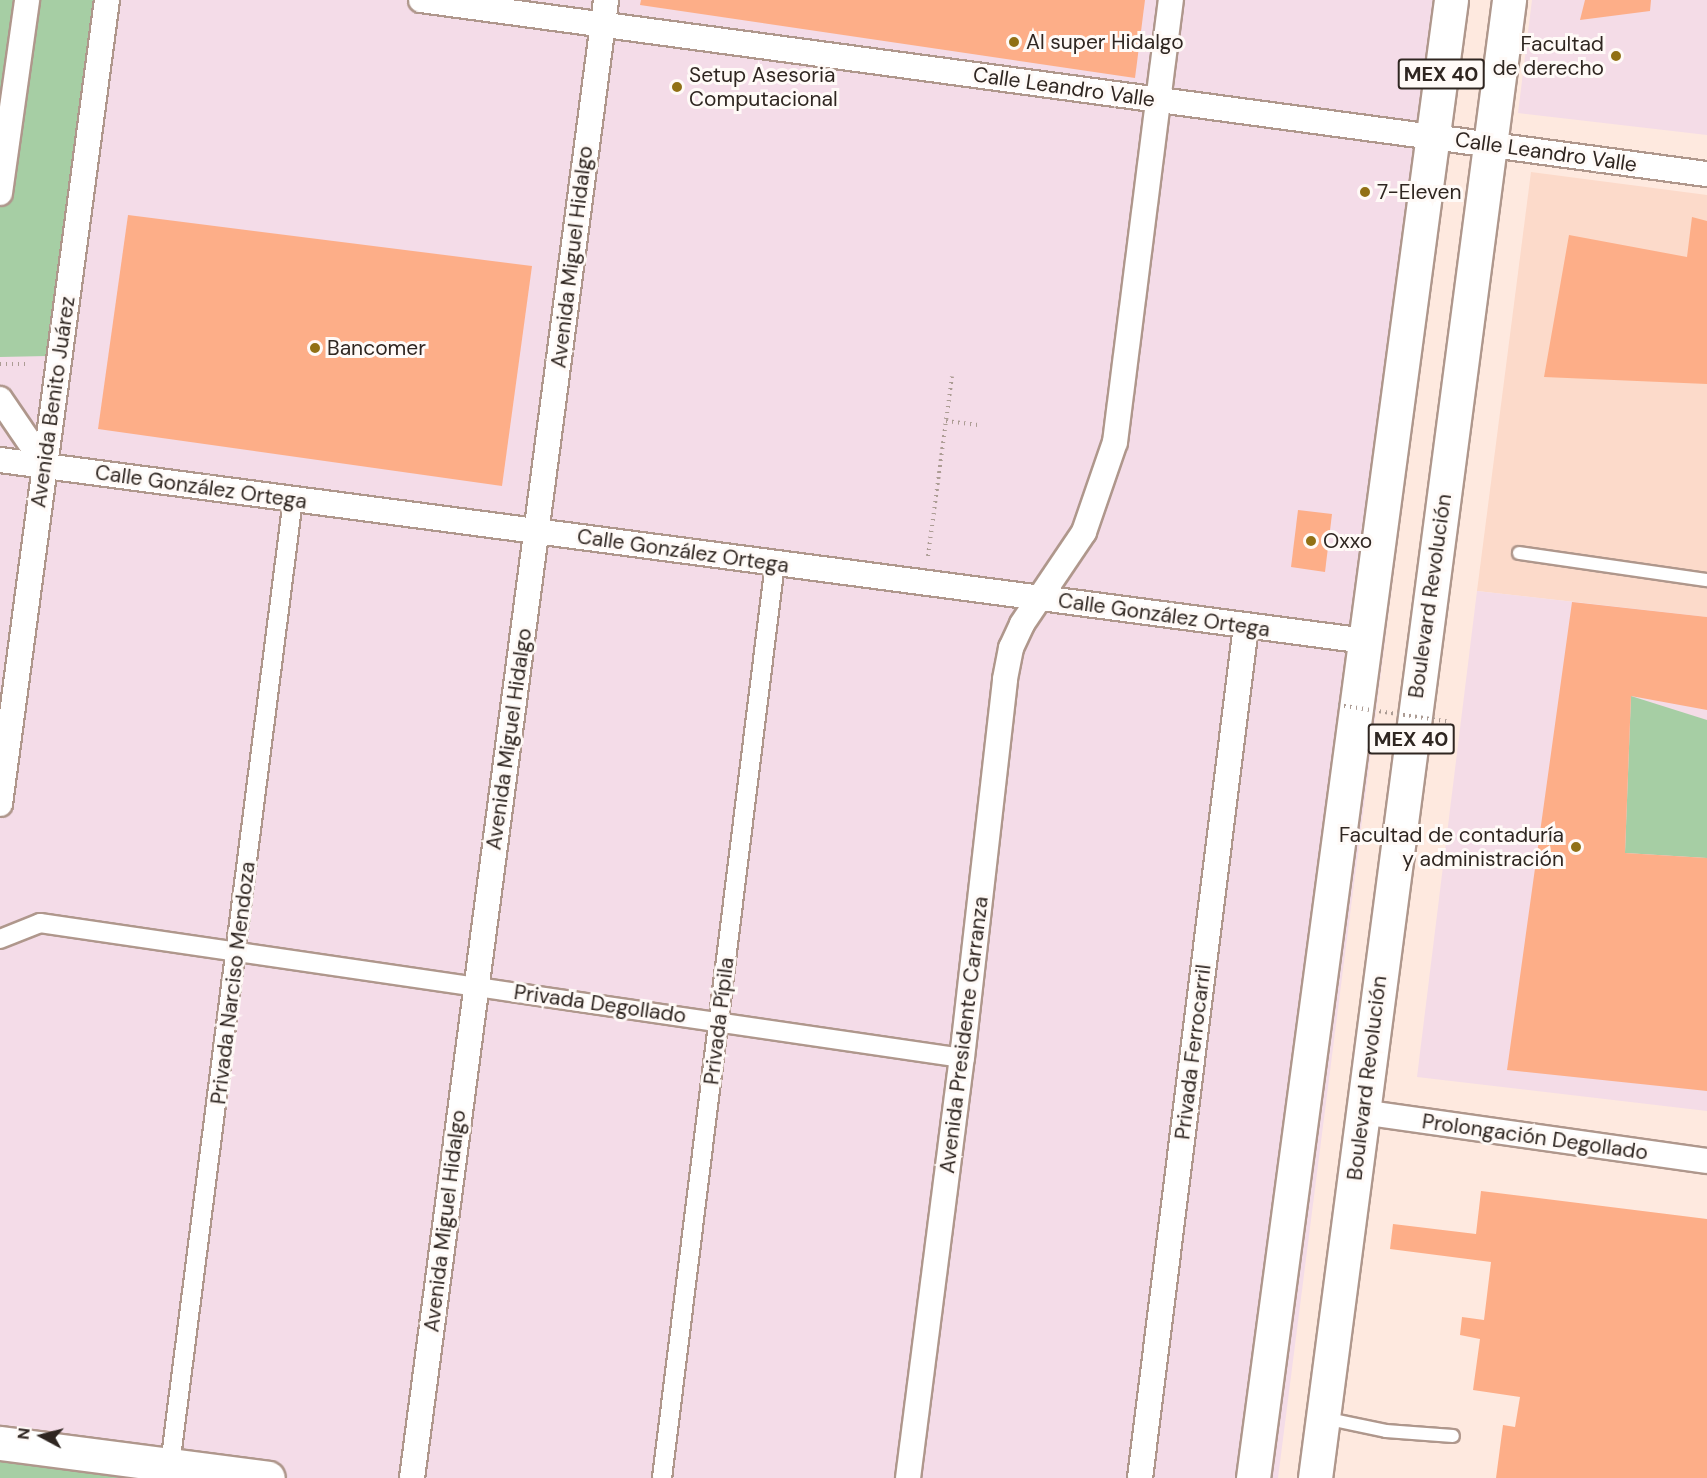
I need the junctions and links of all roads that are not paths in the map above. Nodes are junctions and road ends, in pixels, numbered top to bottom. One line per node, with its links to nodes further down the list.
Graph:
1 (27, 0): 13 (street)
2 (107, 0): 16 (street, Avenida Benito Juárez)
3 (421, 0): 8 (street, Calle Leandro Valle)
4 (606, 0): 8 (street, Avenida Miguel Hidalgo)
5 (1171, 0): 9 (street, Avenida Presidente Carranza)
6 (1451, 0): 10 (main road, MEX 40)
7 (1509, 0): 11 (main road, Boulevard Revolución / MEX 40)
8 (603, 24): 9 (street, Calle Leandro Valle); 18 (street, Avenida Miguel Hidalgo)
9 (1159, 99): 10 (street, Calle Leandro Valle); 22 (street, Avenida Presidente Carranza)
10 (1433, 136): 11 (street, Calle Leandro Valle); 24 (main road, MEX 40)
11 (1491, 144): 12 (street, Calle Leandro Valle); 31 (main road, Boulevard Revolución / MEX 40)
12 (1707, 174)
13 (0, 193)
14 (0, 399): 16 (street)
15 (0, 460): 16 (street, Calle González Ortega)
16 (45, 465): 17 (street, Calle González Ortega); 25 (street, Avenida Benito Juárez)
17 (293, 500): 18 (street, Calle González Ortega); 27 (street, Privada Narciso Mendoza)
18 (536, 532): 20 (street, Calle González Ortega); 28 (street, Avenida Miguel Hidalgo)
19 (1519, 553): 21 (lane)
20 (775, 563): 22 (street, Calle González Ortega); 29 (street, Privada Pípila)
21 (1707, 580)
22 (1039, 598): 23 (street, Calle González Ortega); 30 (street, Avenida Presidente Carranza)
23 (1246, 626): 24 (street, Calle González Ortega); 41 (street, Privada Ferrocarril)
24 (1365, 641): 42 (main road, MEX 40)
25 (0, 804)
26 (0, 939): 27 (street, Privada Degollado)
27 (238, 951): 28 (street, Privada Degollado); 36 (street, Privada Narciso Mendoza)
28 (476, 986): 29 (street, Privada Degollado); 38 (street, Avenida Miguel Hidalgo)
29 (718, 1022): 30 (street, Privada Degollado); 39 (street, Privada Pípila)
30 (962, 1058): 40 (street, Avenida Presidente Carranza)
31 (1362, 1112): 32 (street, Prolongación Degollado); 33 (main road, Boulevard Revolución / MEX 40)
32 (1707, 1161)
33 (1323, 1418): 34 (lane); 43 (main road, Boulevard Revolución / MEX 40)
34 (1453, 1436)
35 (0, 1443): 36 (main road)
36 (170, 1465): 37 (main road)
37 (268, 1478)
38 (412, 1478)
39 (662, 1478)
40 (908, 1478)
41 (1140, 1478)
42 (1253, 1478)
43 (1315, 1478)

